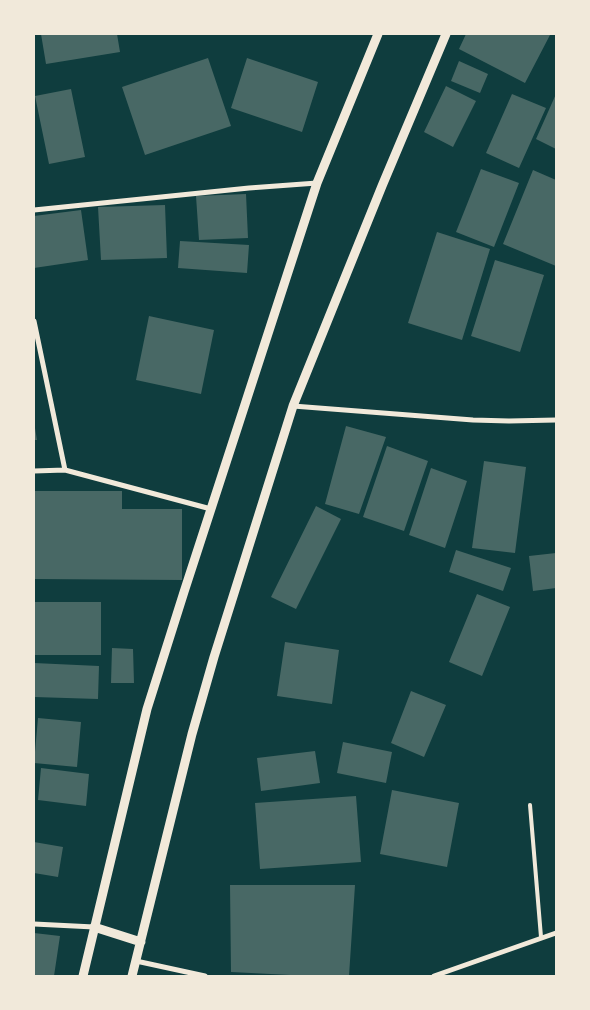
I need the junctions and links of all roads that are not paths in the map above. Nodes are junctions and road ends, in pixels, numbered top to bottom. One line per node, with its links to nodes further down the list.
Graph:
1 (378, 34): 3 (street)
2 (446, 34): 6 (street)
3 (316, 183): 4 (street); 10 (street)
4 (34, 210)
5 (34, 321): 8 (street)
6 (293, 406): 7 (street); 16 (street)
7 (556, 420)
8 (65, 470): 9 (street); 10 (street)
9 (34, 471)
10 (211, 509): 13 (street)
11 (530, 805): 15 (lane)
12 (34, 924): 13 (street)
13 (94, 927): 16 (street); 18 (street)
14 (556, 933): 15 (street)
15 (541, 938): 21 (street)
16 (141, 942): 17 (street)
17 (136, 961): 19 (street); 20 (street)
18 (83, 976)
19 (132, 976)
20 (205, 976)
21 (434, 976)

